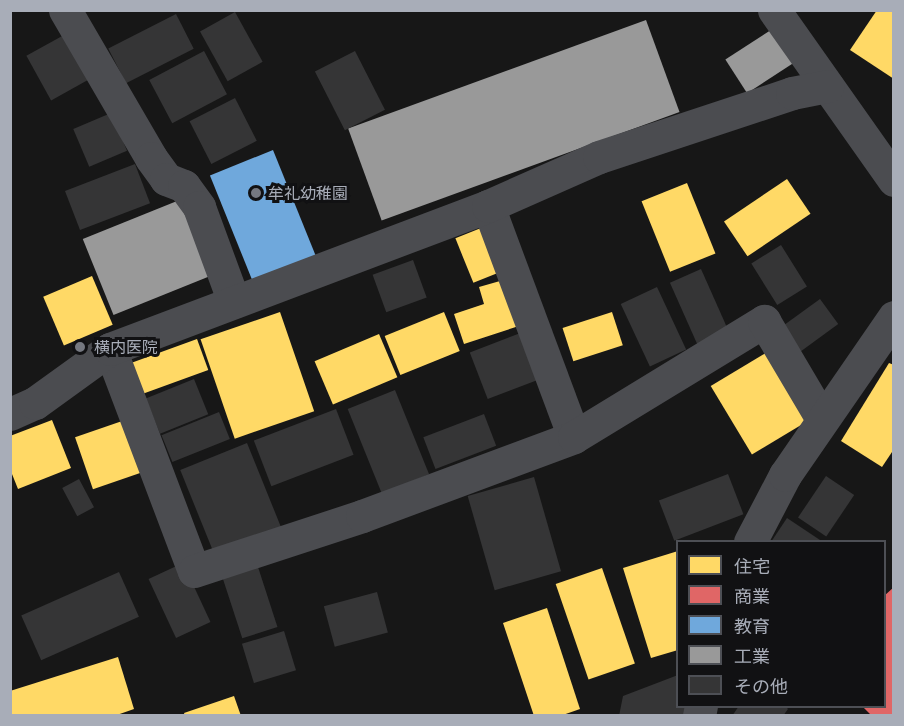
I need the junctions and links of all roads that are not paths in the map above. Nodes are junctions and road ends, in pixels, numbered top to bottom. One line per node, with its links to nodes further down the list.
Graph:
1 (64, 10): 6 (street)
2 (774, 10): 3 (street)
3 (827, 86): 4 (street); 5 (street)
4 (894, 180)
5 (488, 206): 6 (street); 11 (street)
6 (234, 302): 8 (street)
7 (894, 317): 10 (street)
8 (110, 349): 9 (street); 11 (street)
9 (10, 414)
10 (822, 419): 11 (street); 12 (street)
11 (574, 437)
12 (751, 540)

